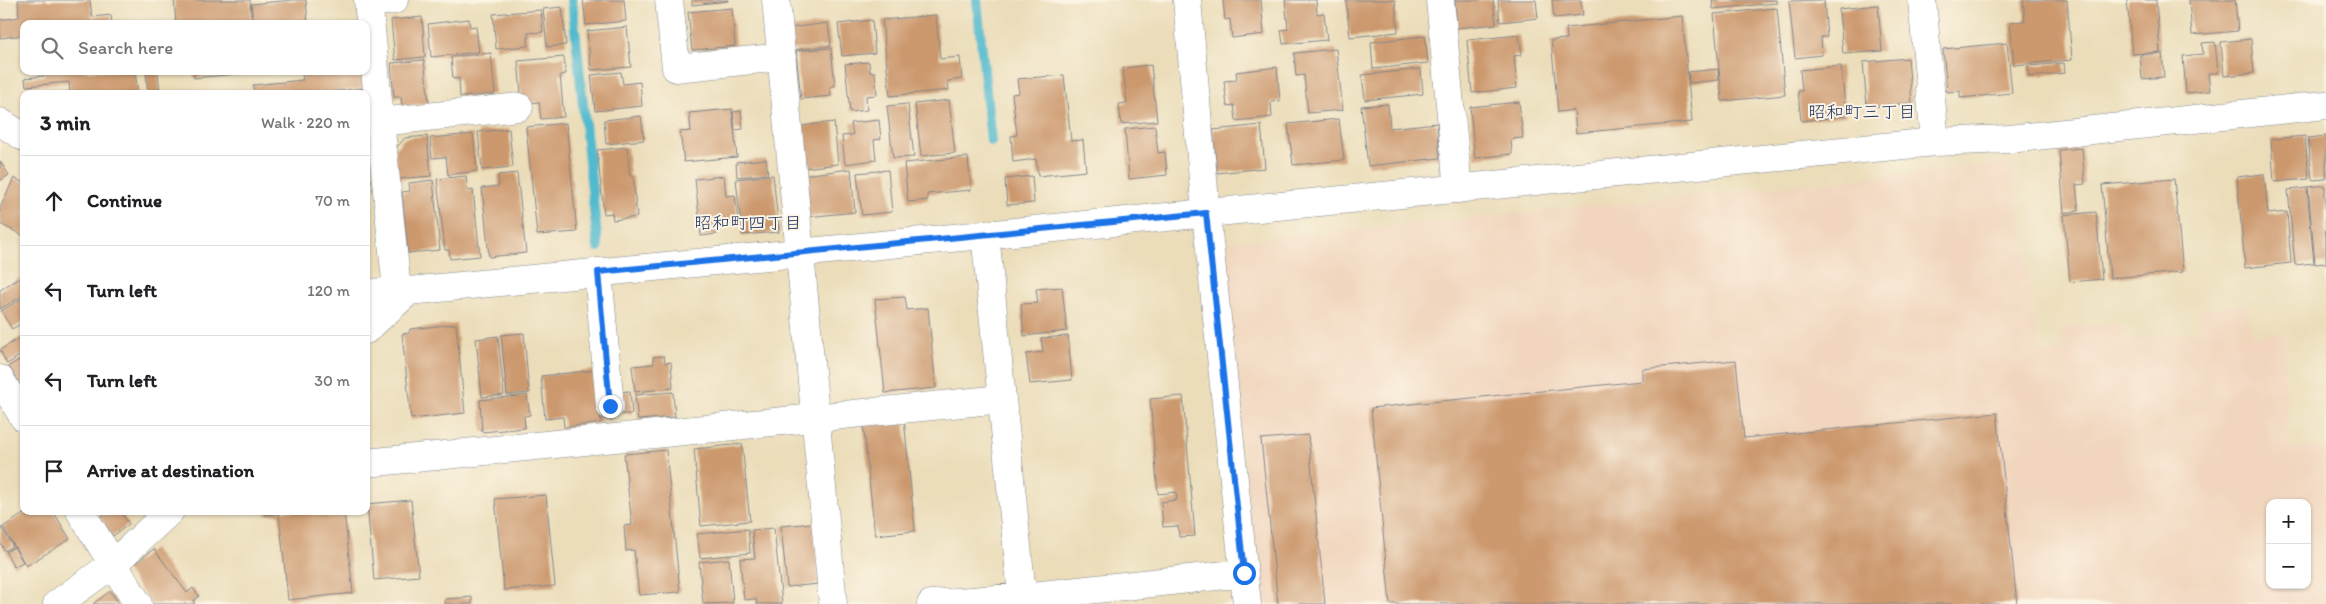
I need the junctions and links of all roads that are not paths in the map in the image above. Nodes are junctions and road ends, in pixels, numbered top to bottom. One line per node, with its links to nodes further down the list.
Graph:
1 (669, 0): 7 (street)
2 (776, 0): 7 (street)
3 (1186, 0): 15 (street)
4 (1440, 0): 14 (street)
5 (1922, 0): 13 (street)
6 (377, 1): 11 (street)
7 (782, 57): 17 (street)
8 (2326, 105): 13 (street)
9 (519, 107): 11 (street)
10 (0, 122): 12 (street)
11 (380, 122): 19 (street)
12 (20, 134)
13 (1935, 142): 14 (street)
14 (1458, 188): 15 (street)
15 (1206, 213): 16 (street); 31 (street)
16 (985, 234): 17 (street); 23 (street)
17 (800, 252): 18 (street); 26 (street)
18 (598, 272): 19 (street); 24 (street)
19 (403, 291): 20 (street); 21 (street)
20 (370, 293)
21 (370, 326)
22 (0, 379): 25 (street)
23 (1002, 399): 26 (street); 32 (street)
24 (610, 406)
25 (20, 412)
26 (817, 416): 27 (street); 35 (street)
27 (370, 463)
28 (82, 515): 30 (street)
29 (166, 515): 30 (street)
30 (113, 564): 33 (street); 34 (street)
31 (1244, 573): 32 (street); 37 (street)
32 (1023, 601): 36 (street)
33 (57, 604)
34 (138, 604)
35 (833, 604)
36 (930, 604)
37 (1248, 604)

